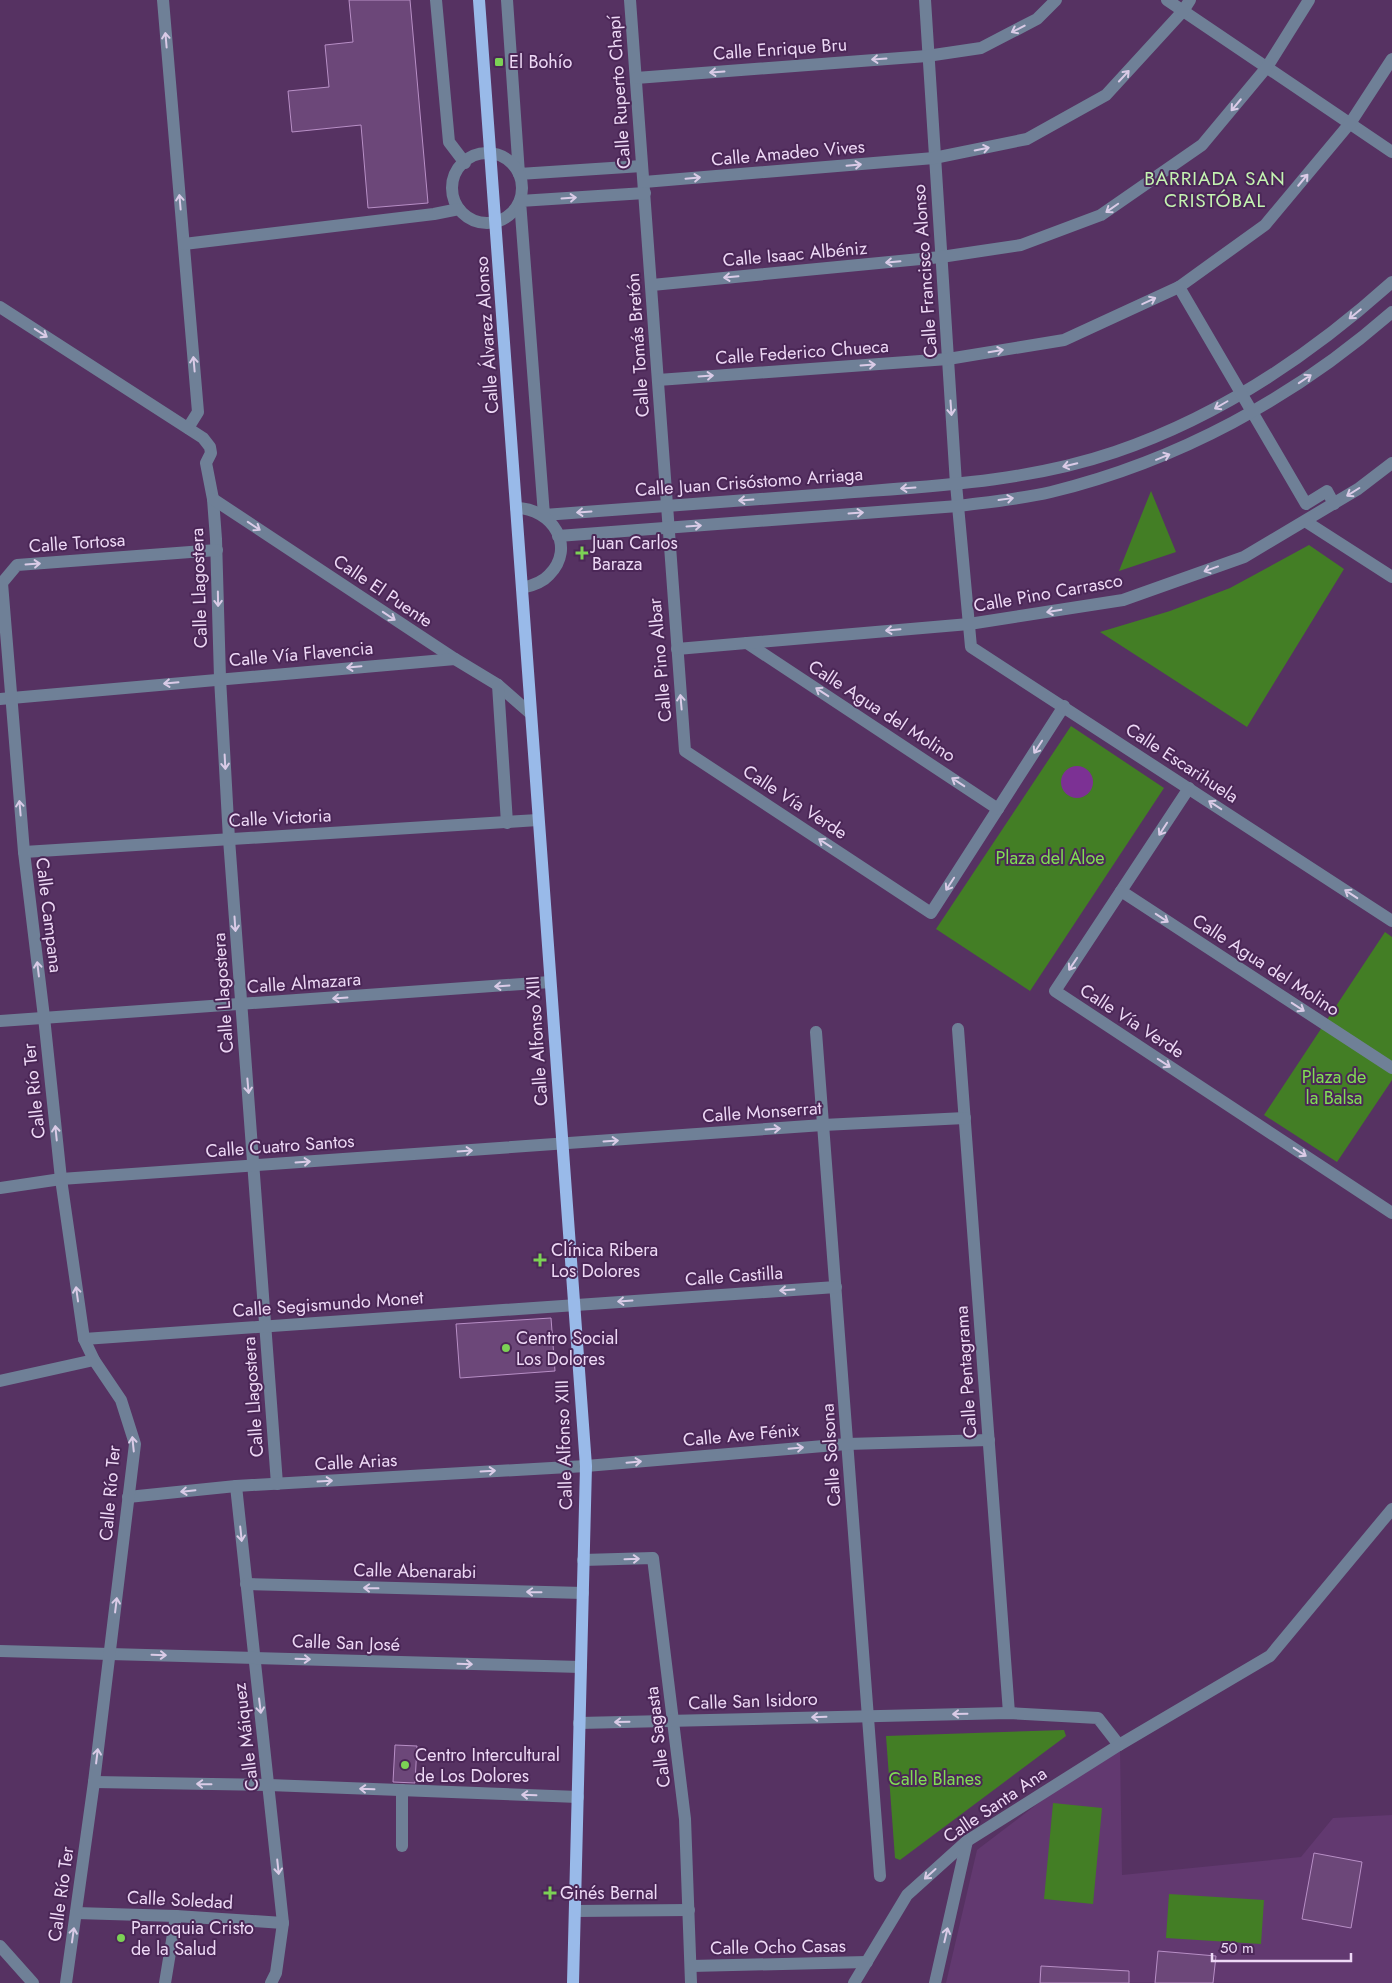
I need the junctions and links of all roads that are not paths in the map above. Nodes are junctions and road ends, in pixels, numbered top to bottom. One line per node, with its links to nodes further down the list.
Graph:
1 (163, 0): 26 (street, one-way to 1)
2 (436, 0): 19 (street)
3 (479, 0): 17 (main road, Calle Álvarez Alonso)
4 (507, 0): 21 (street)
5 (630, 0): 14 (street, Calle Ruperto Chapí)
6 (925, 0): 11 (street, Calle Francisco Alonso)
7 (1056, 0): 11 (street, Calle Enrique Bru, one-way to 11)
8 (1167, 0): 10 (street)
9 (1309, 0): 13 (street, Calle Isaac Albéniz)
10 (1187, 5): 13 (street); 18 (street, Calle Amadeo Vives, one-way to 10)
11 (927, 56): 14 (street, Calle Enrique Bru, one-way to 14); 18 (street, Calle Francisco Alonso)
12 (1392, 59): 15 (street, Calle Federico Chueca)
13 (1267, 67): 15 (street); 27 (street, Calle Isaac Albéniz, one-way to 27)
14 (636, 78): 20 (street, Calle Ruperto Chapí)
15 (1350, 122): 16 (street); 30 (street, Calle Federico Chueca, one-way to 15)
16 (1392, 152)
17 (491, 154): 19 (street); 21 (street); 25 (main road, Calle Álvarez Alonso)
18 (934, 158): 22 (street, Calle Amadeo Vives, one-way to 18); 27 (street, Calle Francisco Alonso)
19 (464, 163): 24 (street)
20 (642, 166): 21 (street); 22 (street, Calle Ruperto Chapí)
21 (519, 174): 23 (street)
22 (644, 188): 23 (street, Calle Amadeo Vives, one-way to 22); 29 (street, Calle Tomás Bretón)
23 (520, 201): 25 (street); 45 (street)
24 (459, 209): 25 (street); 26 (street)
25 (496, 222): 44 (main road, Calle Álvarez Alonso)
26 (184, 244): 37 (street, one-way to 26)
27 (941, 257): 29 (street, Calle Isaac Albéniz, one-way to 29); 33 (street, Calle Francisco Alonso)
28 (1392, 282): 35 (street, Calle Juan Crisóstomo Arriaga, one-way to 35)
29 (652, 285): 34 (street, Calle Tomás Bretón)
30 (1179, 287): 33 (street, Calle Federico Chueca, one-way to 30); 35 (street)
31 (0, 307): 37 (street, one-way to 37)
32 (1392, 312): 36 (street, one-way to 32)
33 (948, 359): 34 (street, Calle Federico Chueca, one-way to 33); 39 (street, Calle Francisco Alonso, one-way to 39)
34 (658, 380): 42 (street, Calle Tomás Bretón)
35 (1241, 393): 36 (street); 39 (street, Calle Juan Crisóstomo Arriaga, one-way to 39)
36 (1252, 412): 41 (street); 43 (street, one-way to 36)
37 (188, 428): 40 (street, Calle Llagostera)
38 (1392, 463): 41 (street, Calle Pino Carrasco, one-way to 41)
39 (956, 484): 42 (street, Calle Juan Crisóstomo Arriaga, one-way to 42); 43 (street, Calle Francisco Alonso)
40 (214, 499): 49 (street, Calle Llagostera); 55 (street, Calle El Puente, one-way to 55)
41 (1334, 504): 46 (street, Calle Pino Carrasco)
42 (665, 506): 45 (street, Calle Juan Crisóstomo Arriaga, one-way to 45); 47 (street, Calle Pino Albar)
43 (958, 506): 47 (street, one-way to 43); 52 (street, Calle Francisco Alonso)
44 (516, 508): 45 (street); 51 (main road, Calle Álvarez Alonso)
45 (544, 515): 48 (street)
46 (1305, 521): 50 (street); 52 (street, Calle Pino Carrasco, one-way to 52)
47 (667, 528): 48 (street); 54 (street, Calle Pino Albar)
48 (558, 536): 51 (street)
49 (217, 550): 57 (street, Calle Llagostera, one-way to 57); 59 (street, Calle Tortosa, one-way to 49)
50 (1392, 577)
51 (522, 588): 56 (main road, Calle Álvarez Alonso)
52 (969, 624): 53 (street, Calle Pino Carrasco, one-way to 53); 60 (street, Calle Escarihuela)
53 (747, 643): 54 (street, Calle Pino Carrasco); 64 (street, Calle Agua del Molino, one-way to 53)
54 (677, 649): 62 (street, Calle Pino Albar, one-way to 54)
55 (454, 659): 57 (street, Calle Vía Flavencia, one-way to 57); 58 (street, Calle El Puente)
56 (527, 667): 61 (main road, Calle Alfonso XIII)
57 (220, 678): 59 (street, Calle Vía Flavencia, one-way to 59); 67 (street, Calle Llagostera, one-way to 67)
58 (498, 684): 61 (street, Calle El Puente); 66 (street)
59 (5, 698): 68 (street, Calle Campana, one-way to 59)
60 (1064, 706): 63 (street, Calle Escarihuela); 64 (street, Calle Vía Verde, one-way to 64)
61 (530, 713): 65 (main road, Calle Alfonso XIII)
62 (685, 751): 64 (street, Calle Vía Verde, one-way to 62)
63 (1189, 788): 69 (street, Calle Vía Verde, one-way to 69); 70 (street, Calle Escarihuela, one-way to 63)
64 (998, 809)
65 (538, 820): 66 (street, Calle Victoria); 71 (main road, Calle Alfonso XIII)
66 (507, 823): 67 (street, Calle Victoria)
67 (229, 838): 68 (street, Calle Victoria); 72 (street, Calle Llagostera, one-way to 72)
68 (24, 852): 73 (street, Calle Campana, one-way to 68)
69 (1122, 891): 77 (street, Calle Agua del Molino, one-way to 77); 84 (street, Calle Vía Verde, one-way to 84)
70 (1392, 921)
71 (550, 982): 72 (street, Calle Almazara, one-way to 72); 80 (main road, Calle Alfonso XIII)
72 (241, 1005): 73 (street, Calle Almazara); 81 (street, Calle Llagostera, one-way to 81)
73 (44, 1017): 74 (street, Calle Almazara); 82 (street, Calle Río Ter, one-way to 73)
74 (0, 1021)
75 (958, 1029): 78 (street, Calle Pentagrama)
76 (816, 1032): 79 (street, Calle Solsona)
77 (1392, 1068)
78 (965, 1118): 79 (street, Calle Monserrat); 91 (street, Calle Pentagrama)
79 (823, 1125): 80 (street, Calle Monserrat, one-way to 79); 85 (street, Calle Solsona)
80 (562, 1145): 81 (street, Calle Cuatro Santos, one-way to 80); 86 (main road, Calle Alfonso XIII)
81 (255, 1166): 82 (street, Calle Cuatro Santos); 87 (street, Calle Llagostera)
82 (60, 1179): 83 (street, Calle Cuatro Santos); 88 (street, Calle Río Ter, one-way to 82)
83 (0, 1188)
84 (1392, 1213)
85 (836, 1287): 86 (street, Calle Castilla, one-way to 86); 92 (street, Calle Solsona)
86 (574, 1304): 87 (street, Calle Segismundo Monet); 93 (main road, Calle Alfonso XIII)
87 (265, 1326): 88 (street, Calle Segismundo Monet); 94 (street, Calle Llagostera)
88 (84, 1339): 89 (street, Calle Río Ter)
89 (94, 1360): 90 (street); 96 (street, Calle Río Ter, one-way to 89)
90 (0, 1381)
91 (989, 1440): 92 (street, Calle Ave Fénix); 105 (street, Calle Pentagrama)
92 (847, 1444): 93 (street, Calle Ave Fénix, one-way to 92); 106 (street, Calle Solsona)
93 (586, 1466): 94 (street, Calle Arias, one-way to 93); 98 (main road, Calle Alfonso XIII)
94 (277, 1484): 95 (street, Calle Arias)
95 (236, 1486): 96 (street, Calle Arias, one-way to 96); 99 (street, Calle Máiquez, one-way to 99)
96 (128, 1497): 102 (street, Calle Río Ter, one-way to 96)
97 (1392, 1509): 109 (street, Calle Santa Ana)
98 (583, 1560): 100 (main road, Calle Alfonso XIII); 107 (street, Calle Sagasta, one-way to 107)
99 (246, 1584): 100 (street, Calle Abenarabi, one-way to 99); 103 (street, Calle Máiquez)
100 (583, 1593): 104 (main road, Calle Alfonso XIII)
101 (0, 1651): 102 (street, Calle San José)
102 (110, 1654): 103 (street, Calle San José, one-way to 103); 110 (street, Calle Río Ter, one-way to 102)
103 (254, 1657): 104 (street, Calle San José, one-way to 104); 111 (street, Calle Máiquez, one-way to 111)
104 (581, 1667): 108 (main road, Calle Alfonso XIII)
105 (1009, 1713): 106 (street, one-way to 106); 109 (street)
106 (868, 1715): 107 (street, Calle San Isidoro, one-way to 107); 116 (street, Calle Solsona)
107 (674, 1722): 108 (street, Calle San Isidoro, one-way to 108); 117 (street, Calle Sagasta)
108 (580, 1723): 113 (main road, Calle Alfonso XIII)
109 (1119, 1745): 114 (street, Calle Santa Ana)
110 (94, 1782): 111 (street, one-way to 110); 119 (street, Calle Río Ter)
111 (269, 1786): 112 (street, one-way to 111); 121 (street, Calle Máiquez, one-way to 121)
112 (402, 1790): 113 (street, one-way to 112); 115 (street)
113 (578, 1797): 118 (main road, Calle Alfonso XIII)
114 (967, 1841): 123 (street, Calle Santa Ana, one-way to 123); 132 (street, one-way to 114)
115 (402, 1846)
116 (880, 1876)
117 (690, 1910): 118 (street); 124 (street, Calle Sagasta)
118 (575, 1911): 129 (main road, Calle Alfonso XIII)
119 (76, 1913): 120 (street, Calle Soledad); 126 (street, Calle Río Ter, one-way to 119)
120 (176, 1916): 121 (street, Calle Soledad); 127 (street)
121 (283, 1923): 128 (street, Calle Máiquez)
122 (0, 1946): 125 (street)
123 (867, 1962): 124 (street, Calle Ocho Casas); 131 (street, Calle Santa Ana)
124 (691, 1966): 130 (street, Calle Sagasta)
125 (33, 1983)
126 (66, 1983)
127 (165, 1983)
128 (271, 1983)
129 (573, 1983)
130 (691, 1983)
131 (854, 1983)
132 (935, 1983)

